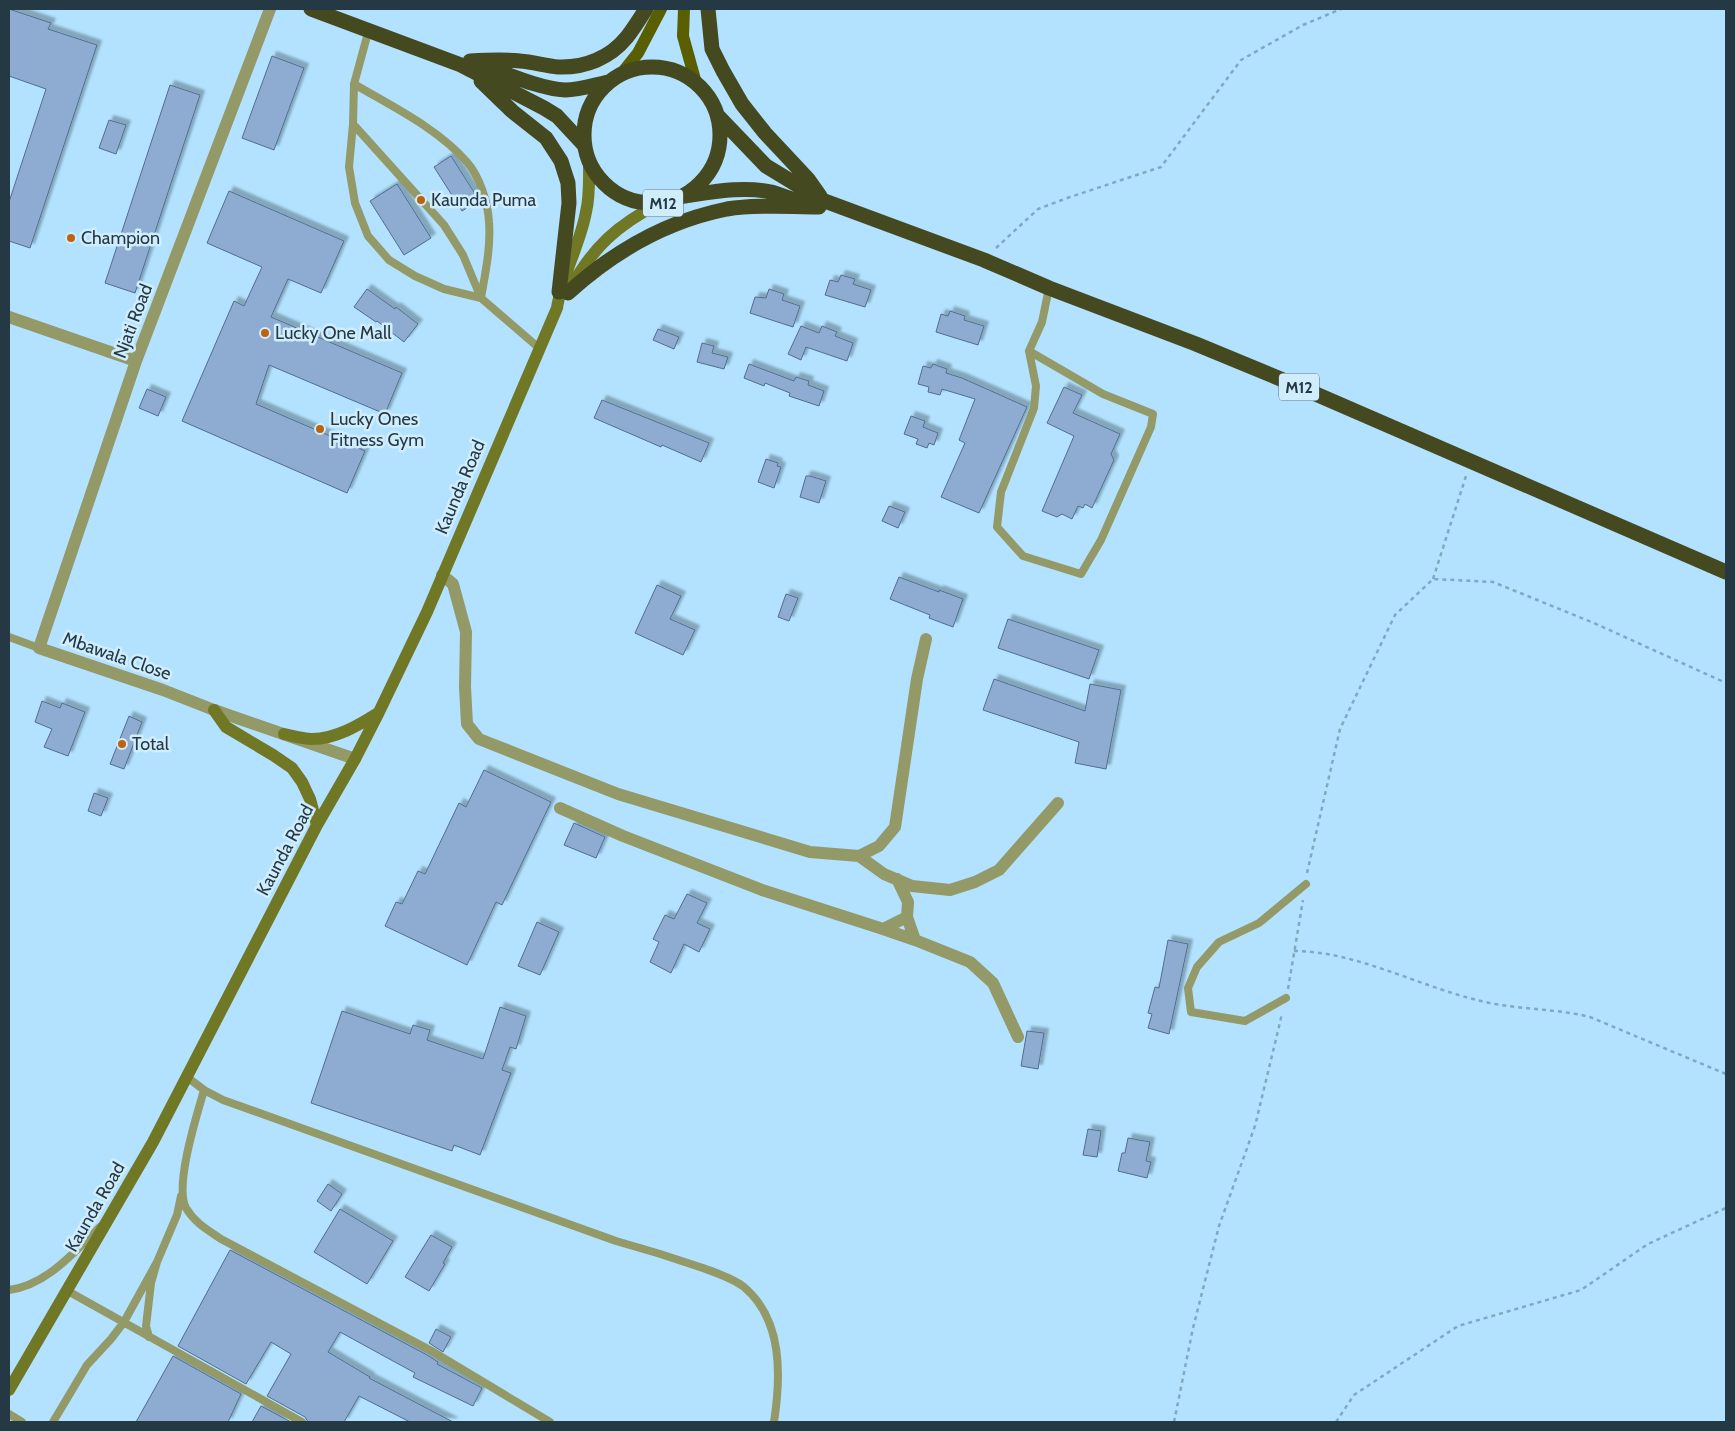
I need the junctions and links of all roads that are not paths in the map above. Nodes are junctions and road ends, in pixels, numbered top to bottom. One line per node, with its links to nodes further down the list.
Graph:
1 (270, 9): 26 (street, Njati Road)
2 (311, 9): 7 (highway, M12)
3 (646, 9): 8 (highway)
4 (661, 9): 9 (main road)
5 (684, 9): 11 (main road)
6 (708, 9): 19 (highway)
7 (369, 29): 8 (highway, M12); 12 (lane)
8 (467, 65): 10 (highway, M12); 15 (highway, M12); 21 (highway)
9 (622, 73): 10 (highway, M12); 11 (highway, M12)
10 (608, 82): 15 (highway, M12)
11 (696, 82): 13 (highway, M12)
12 (354, 84): 14 (lane); 22 (lane)
13 (718, 116): 17 (highway, M12); 19 (highway, M12)
14 (353, 124): 22 (lane); 22 (lane)
15 (584, 144): 16 (highway, M12)
16 (589, 162): 18 (highway, M12); 21 (main road, Kaunda Road)
17 (684, 196): 18 (highway, M12); 19 (highway, M12)
18 (660, 203): 21 (main road, Kaunda Road)
19 (820, 204): 20 (highway, M12); 21 (highway)
20 (1049, 288): 25 (lane); 27 (highway, M12)
21 (564, 292): 24 (main road, Kaunda Road)
22 (481, 298): 24 (lane)
23 (9, 317): 26 (street)
24 (540, 348): 28 (main road, Kaunda Road)
25 (1029, 351): 25 (lane)
26 (136, 361): 31 (street, Njati Road)
27 (1726, 572)
28 (442, 575): 33 (main road, Kaunda Road); 39 (street)
29 (9, 637): 31 (lane, Mbawala Close)
30 (926, 639): 39 (street)
31 (39, 648): 32 (street, Mbawala Close)
32 (214, 710): 34 (street, Mbawala Close); 38 (main road)
33 (380, 712): 34 (main road); 35 (main road, Kaunda Road)
34 (284, 734): 35 (street, Mbawala Close)
35 (355, 759): 38 (main road, Kaunda Road)
36 (1058, 803): 40 (street)
37 (560, 808): 43 (street)
38 (317, 825): 47 (main road, Kaunda Road)
39 (859, 856): 40 (street)
40 (897, 879): 42 (street)
41 (1306, 884): 45 (lane)
42 (907, 917): 43 (street); 44 (street)
43 (883, 929): 44 (street)
44 (915, 940): 46 (street)
45 (1286, 998)
46 (1018, 1038)
47 (187, 1077): 48 (lane); 50 (main road, Kaunda Road)
48 (204, 1090): 49 (lane); 62 (lane)
49 (183, 1190): 51 (lane); 61 (lane)
50 (111, 1216): 52 (lane); 53 (main road, Kaunda Road)
51 (157, 1262): 54 (lane); 55 (lane)
52 (9, 1290)
53 (66, 1290): 54 (lane); 56 (main road, Kaunda Road)
54 (124, 1322): 55 (lane); 59 (lane)
55 (149, 1336): 60 (lane)
56 (9, 1390)
57 (9, 1414): 58 (lane)
58 (22, 1422)
59 (53, 1422)
60 (302, 1422)
61 (550, 1422)
62 (774, 1422)

